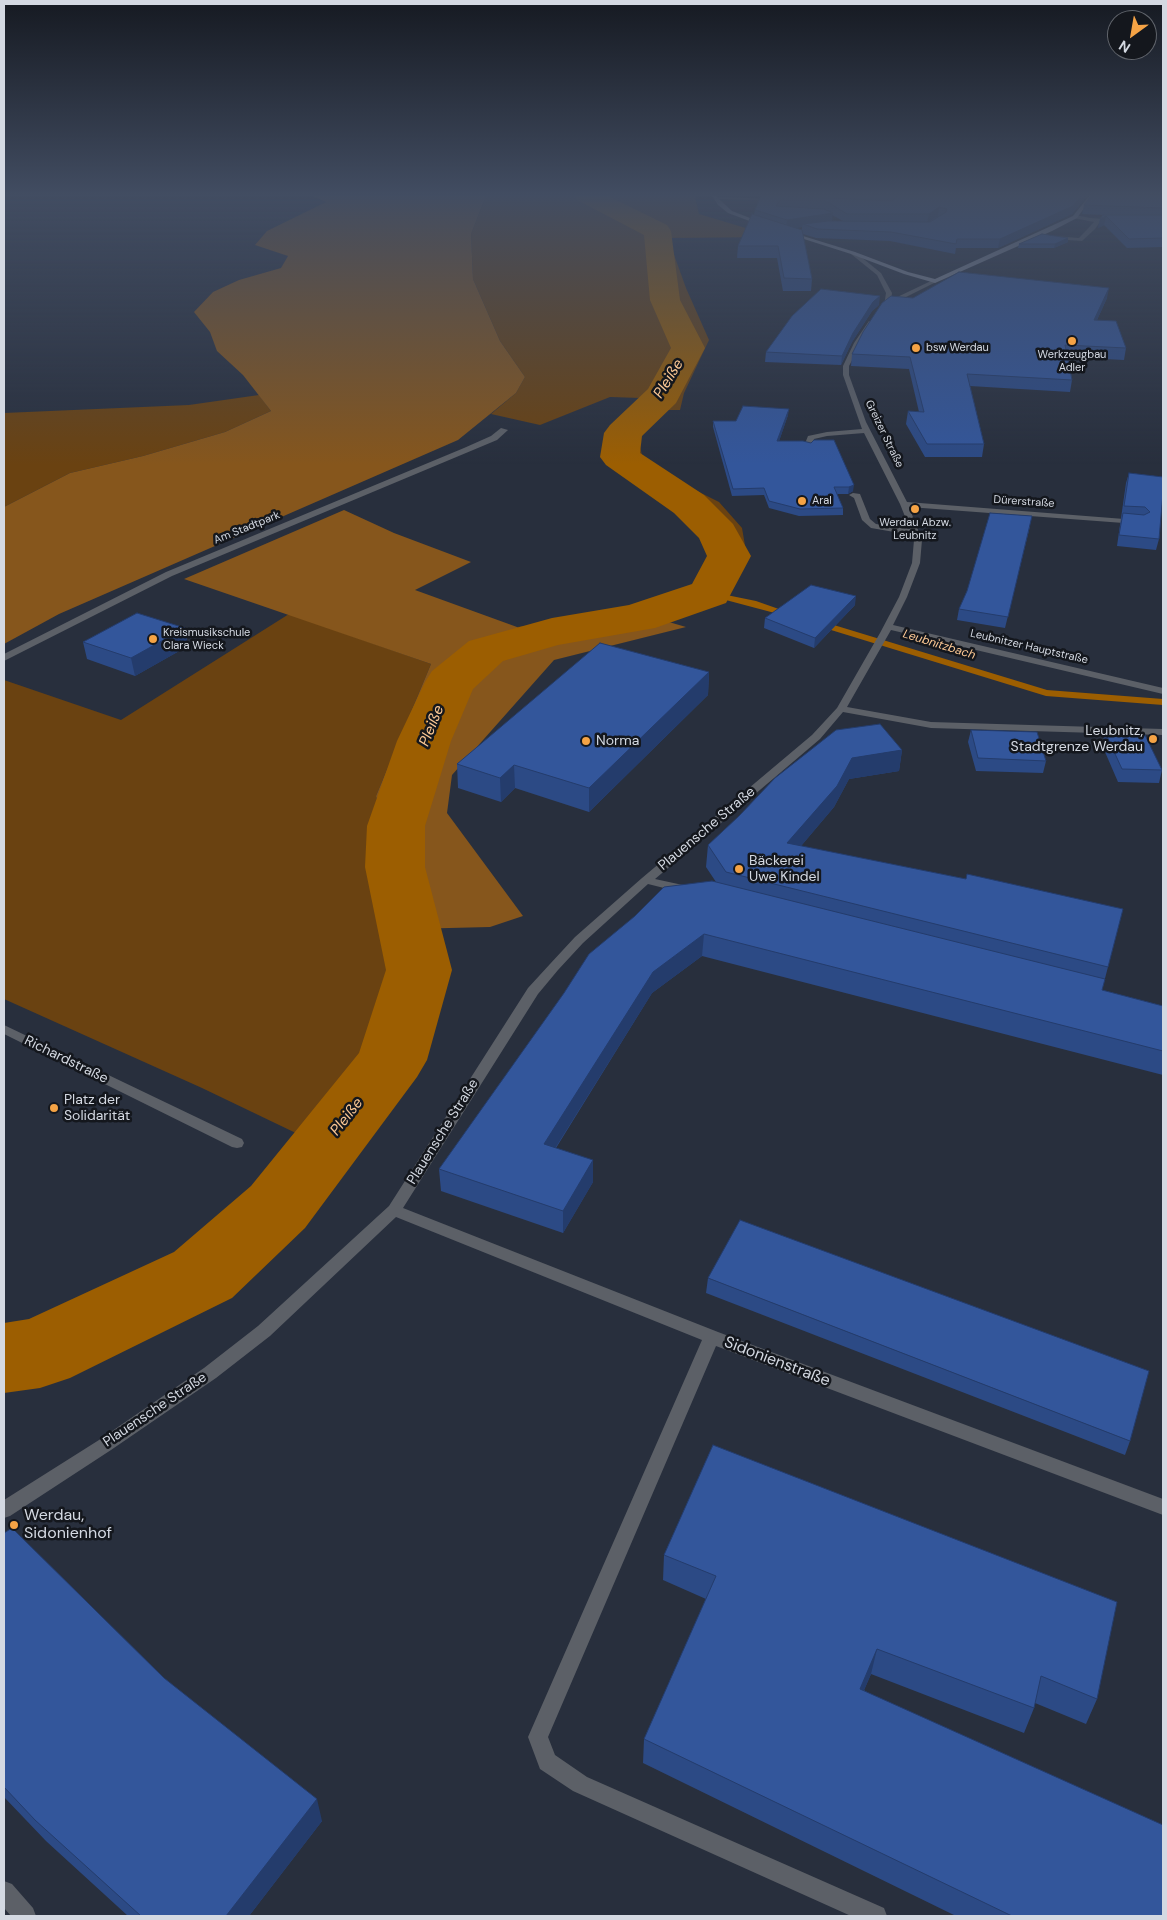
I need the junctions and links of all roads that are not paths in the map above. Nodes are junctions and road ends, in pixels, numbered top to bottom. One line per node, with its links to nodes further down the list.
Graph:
1 (885, 286): 3 (street)
2 (924, 286): 3 (street)
3 (887, 304): 4 (street)
4 (877, 312)
5 (872, 320): 7 (street, Greizer Straße)
6 (504, 430): 14 (street, Am Stadtpark)
7 (867, 431): 8 (street); 10 (street, Greizer Straße)
8 (808, 446)
9 (853, 495): 12 (street)
10 (904, 504): 11 (street, Dürerstraße); 12 (street, Greizer Straße)
11 (1142, 522)
12 (916, 533): 13 (street, Greizer Straße)
13 (887, 630): 15 (street, Leubnitzer Hauptstraße); 16 (street, Greizer Straße)
14 (4, 658)
15 (1163, 690)
16 (841, 709): 17 (street); 18 (street, Plauensche Straße)
17 (1163, 732)
18 (646, 880): 19 (street); 22 (street, Plauensche Straße)
19 (703, 894)
20 (4, 1029): 21 (street, Richardstraße)
21 (237, 1143)
22 (394, 1210): 23 (street, Sidonienstraße); 25 (street, Plauensche Straße)
23 (712, 1337): 24 (street, Sidonienstraße); 28 (street)
24 (1163, 1507)
25 (4, 1510)
26 (4, 1892): 27 (street)
27 (25, 1916)
28 (876, 1916)

